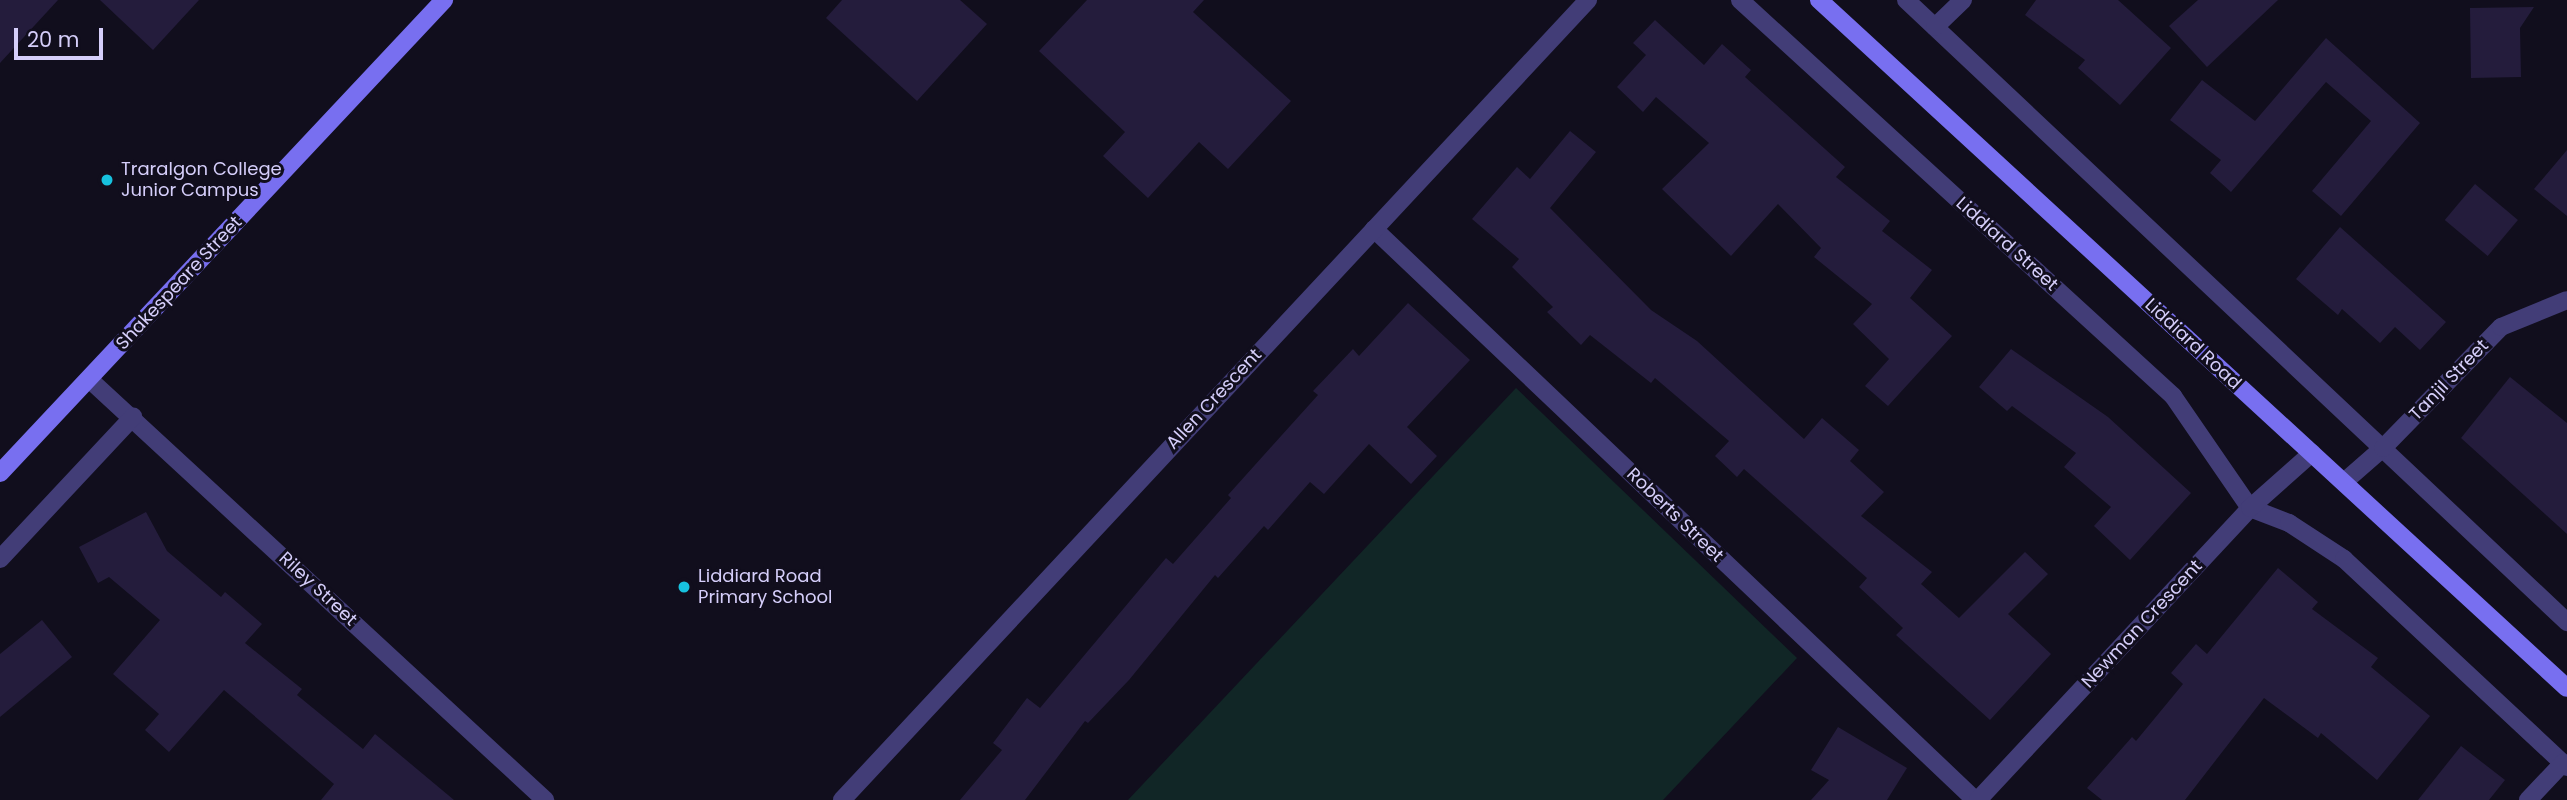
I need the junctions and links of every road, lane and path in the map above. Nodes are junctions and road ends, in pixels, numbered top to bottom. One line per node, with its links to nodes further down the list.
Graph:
1 (444, 0): 10 (street, Shakespeare Street)
2 (1588, 0): 8 (street, Allen Crescent)
3 (1740, 0): 16 (street, Liddiard Street)
4 (1819, 0): 13 (street, Liddiard Road)
5 (1906, 0): 7 (street)
6 (1963, 0): 7 (street)
7 (1935, 27): 12 (street)
8 (1374, 229): 22 (street, Allen Crescent); 23 (street, Roberts Street)
9 (2567, 300): 12 (street, Tanjil Street)
10 (89, 379): 11 (street, Riley Street); 14 (street, Shakespeare Street)
11 (133, 417): 17 (street); 21 (street, Riley Street)
12 (2383, 448): 15 (street, Tanjil Street); 18 (street)
13 (2312, 453): 15 (street, Liddiard Road); 16 (street, Newman Crescent)
14 (0, 473)
15 (2344, 482): 19 (street, Liddiard Road)
16 (2250, 508): 20 (street); 23 (street, Newman Crescent)
17 (0, 559)
18 (2567, 622)
19 (2567, 688)
20 (2565, 765): 24 (street)
21 (545, 800)
22 (842, 800)
23 (1976, 800)
24 (2528, 800)

